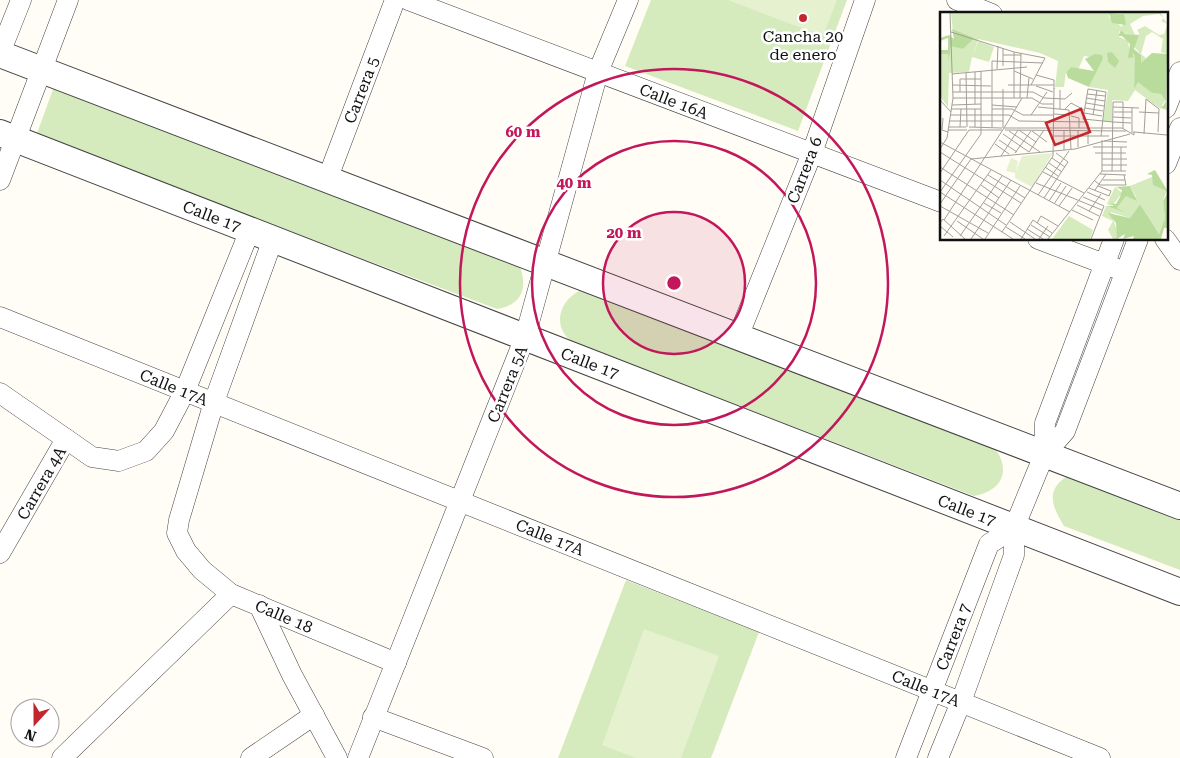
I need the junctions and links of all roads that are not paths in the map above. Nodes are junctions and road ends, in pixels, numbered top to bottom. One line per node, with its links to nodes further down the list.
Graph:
1 (21, 0): 9 (street)
2 (68, 0): 10 (street)
3 (395, 0): 19 (street, Carrera 5)
4 (408, 0): 11 (street, Calle 16A)
5 (628, 0): 11 (street, Carrera 5A)
6 (865, 0): 16 (street, Carrera 6)
7 (956, 0): 8 (street)
8 (987, 12)
9 (0, 54): 10 (street)
10 (42, 70): 15 (street); 19 (street)
11 (598, 72): 16 (street, Calle 16A); 27 (street, Carrera 5A)
12 (1175, 81): 13 (street)
13 (1168, 102)
14 (1180, 128): 17 (street)
15 (8, 136): 18 (street); 21 (street, Calle 17)
16 (812, 153): 20 (street, Calle 16A); 32 (street, Carrera 6)
17 (1168, 159)
18 (0, 180)
19 (328, 180): 27 (street)
20 (940, 202)
21 (261, 235): 31 (street, Calle 17); 33 (street); 35 (street)
22 (1041, 240): 28 (street)
23 (1114, 240): 28 (street, Carrera 7)
24 (1138, 240): 29 (street, Carrera 7)
25 (1165, 240): 26 (street)
26 (1180, 260)
27 (546, 264): 31 (street, Carrera 5A); 32 (street)
28 (1104, 264): 29 (street); 37 (street, Carrera 7)
29 (1125, 272): 37 (street, Carrera 7)
30 (0, 317): 33 (street, Calle 17A)
31 (525, 337): 38 (street, Carrera 5A); 40 (street, Calle 17)
32 (738, 337): 37 (street)
33 (185, 391): 35 (street, Calle 17A); 36 (street)
34 (0, 394): 36 (street)
35 (214, 402): 38 (street, Calle 17A); 43 (street, Calle 18)
36 (66, 439): 41 (street, Carrera 4A)
37 (1044, 455): 39 (street); 40 (street, Carrera 7)
38 (460, 501): 45 (street, Carrera 5A); 46 (street, Calle 17A)
39 (1180, 506)
40 (1014, 528): 42 (street, Calle 17); 46 (street, Carrera 7); 47 (street, Carrera 7)
41 (0, 553)
42 (1180, 592)
43 (231, 594): 44 (street, Calle 18); 50 (street)
44 (259, 605): 45 (street, Calle 18); 48 (street)
45 (396, 663): 49 (street, Carrera 5A)
46 (932, 691): 47 (street, Calle 17A); 55 (street, Carrera 7)
47 (961, 702): 56 (street, Carrera 7); 57 (street, Calle 17A)
48 (314, 715): 51 (street); 52 (street)
49 (373, 718): 53 (street, Carrera 5A); 54 (street)
50 (62, 758)
51 (251, 758)
52 (337, 758)
53 (358, 758)
54 (483, 758)
55 (906, 758)
56 (938, 758)
57 (1100, 758)

